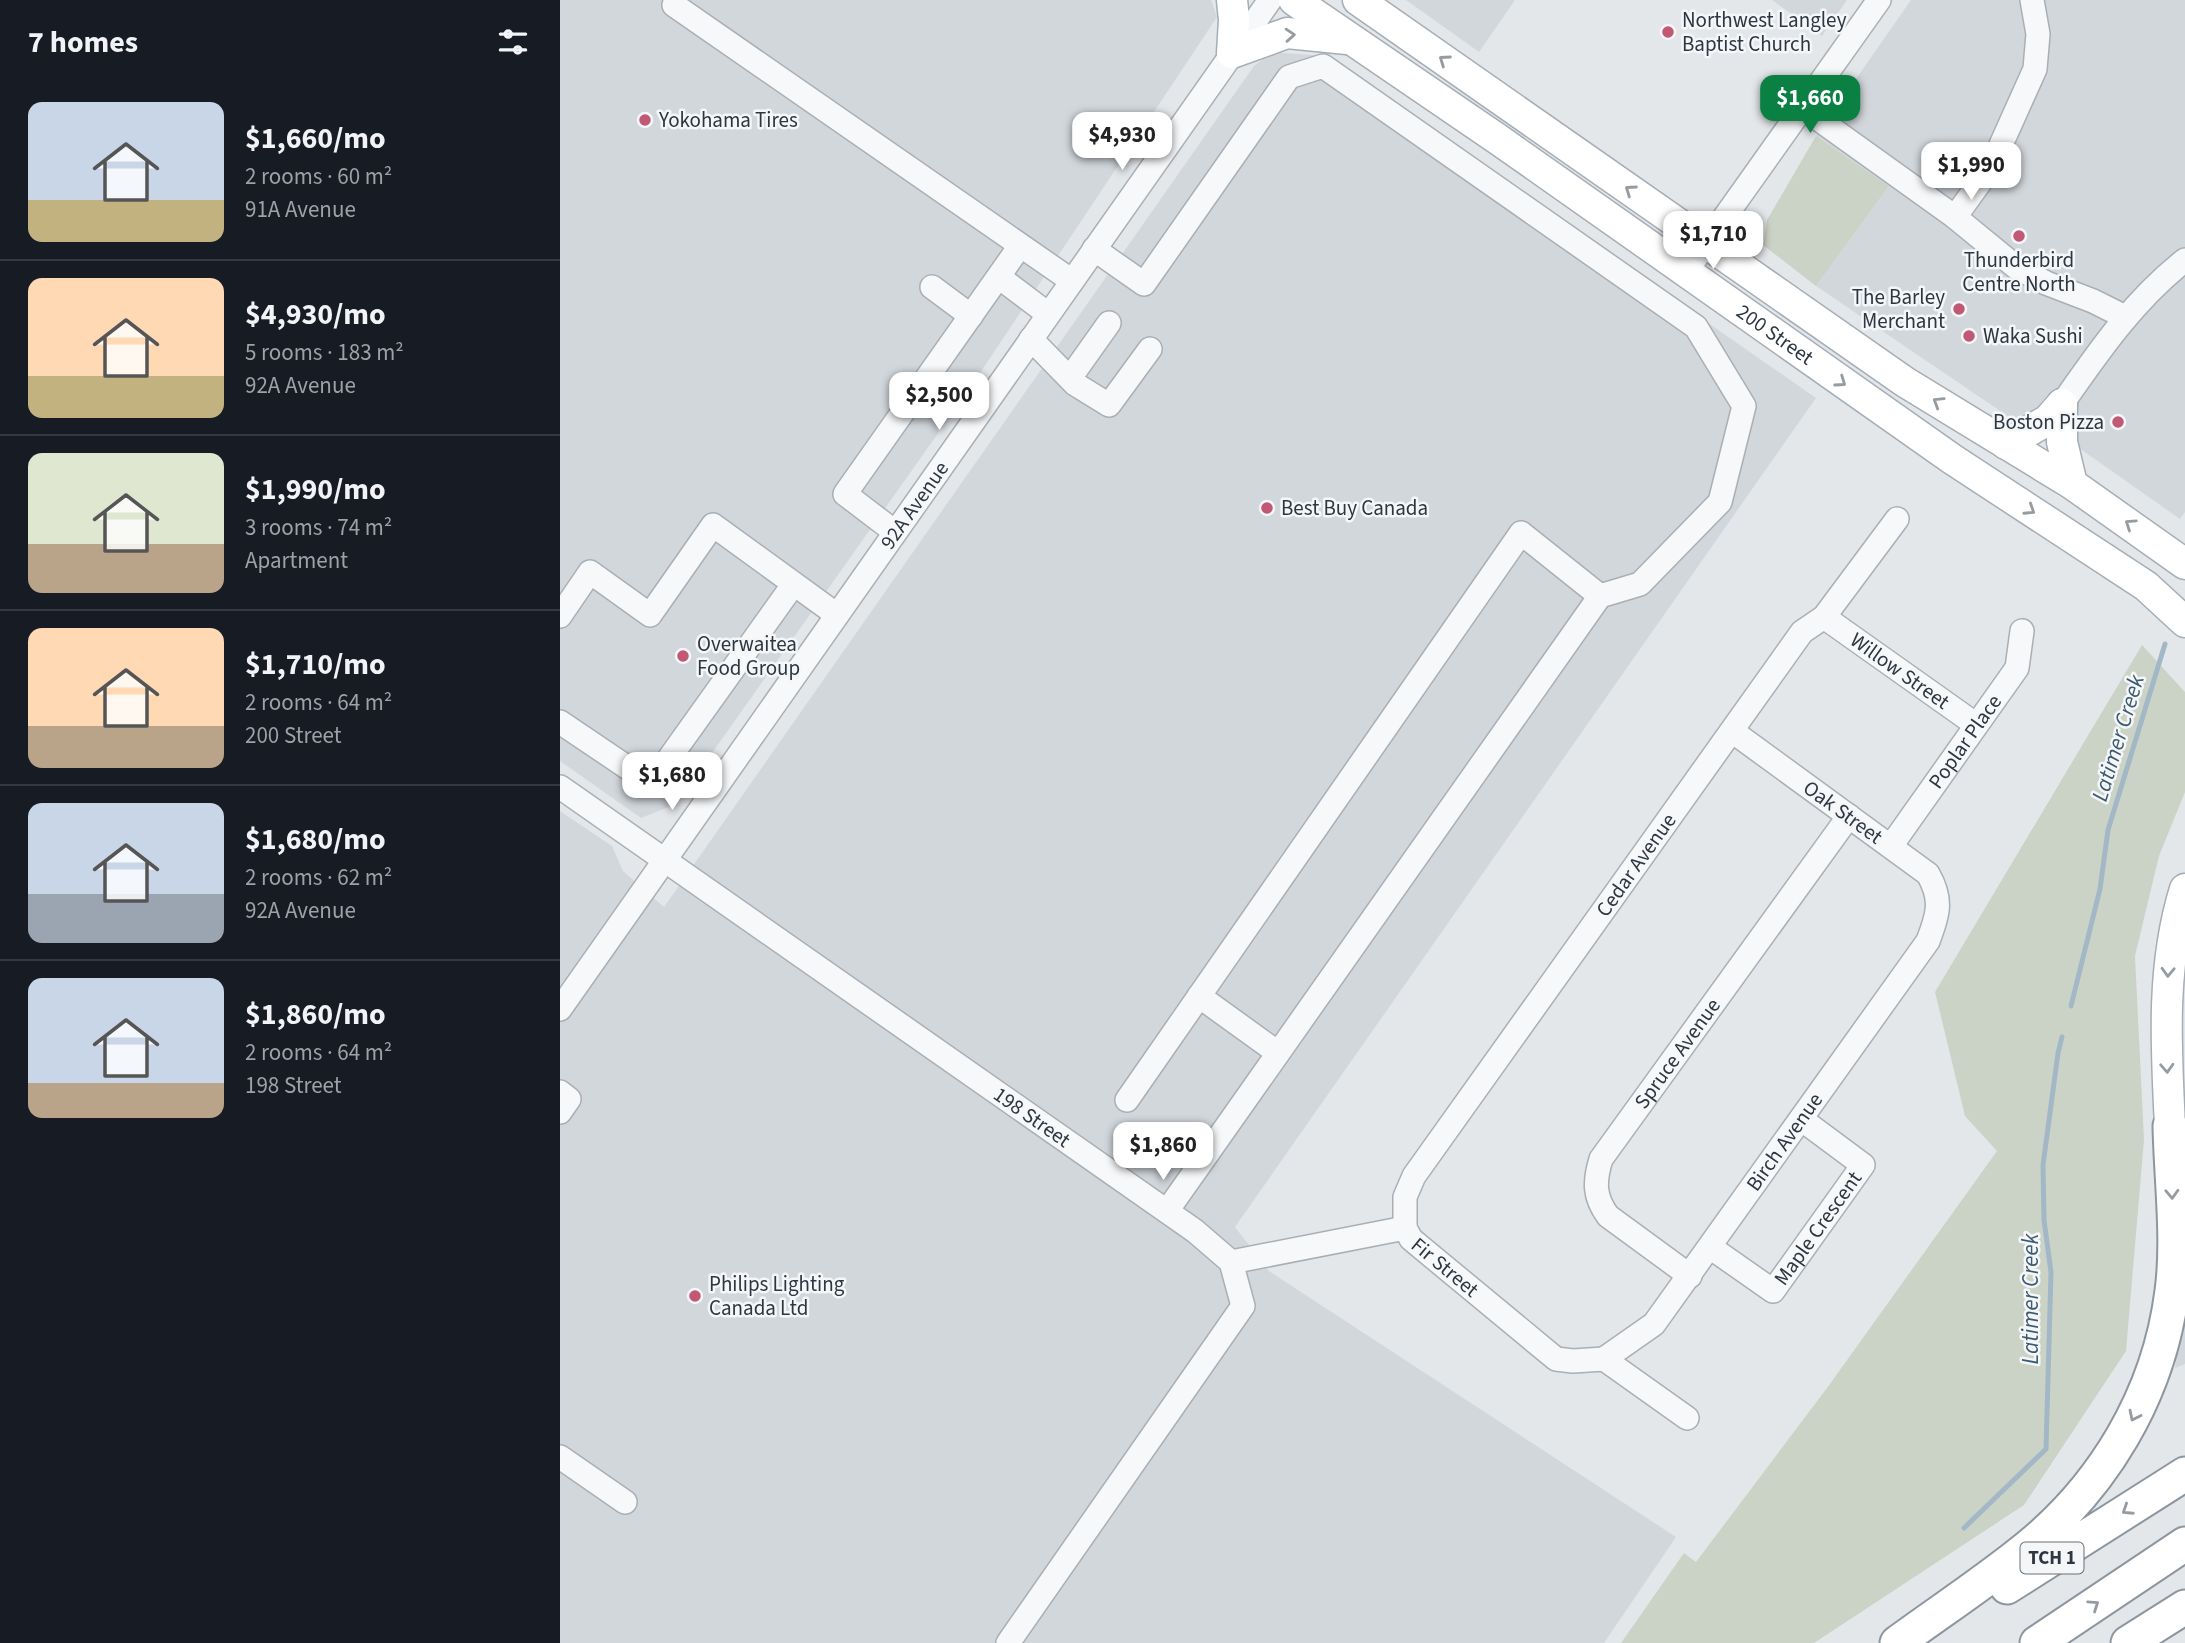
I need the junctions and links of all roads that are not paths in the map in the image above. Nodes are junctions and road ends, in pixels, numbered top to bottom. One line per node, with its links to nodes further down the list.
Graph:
1 (1232, 0): 9 (main road)
2 (1270, 0): 9 (street, 92A Avenue)
3 (1294, 0): 8 (main road, 200 Street)
4 (1879, 0): 10 (street)
5 (2032, 0): 11 (street)
6 (1364, 3): 12 (main road, 200 Street, one-way to 6)
7 (674, 5): 13 (street)
8 (1351, 39): 9 (main road, one-way to 8); 16 (main road, 200 Street)
9 (1232, 53): 14 (street, 92A Avenue)
10 (1802, 108): 11 (street); 12 (street)
11 (1955, 217): 22 (street)
12 (1706, 243): 16 (street); 28 (main road, 200 Street, one-way to 12)
13 (1020, 246): 17 (street); 18 (street)
14 (1094, 249): 18 (street, 92A Avenue); 34 (street)
15 (2185, 260): 22 (street)
16 (1685, 273): 38 (main road, 200 Street, one-way to 38)
17 (999, 277): 20 (street); 21 (street)
18 (1072, 281): 20 (street, 92A Avenue)
19 (932, 287): 21 (street)
20 (1048, 314): 24 (street, 92A Avenue)
21 (971, 316): 31 (street)
22 (2125, 317): 27 (street)
23 (1109, 323): 26 (street)
24 (1031, 340): 26 (street); 31 (street, 92A Avenue)
25 (1150, 349): 26 (street)
26 (1070, 378)
27 (2062, 404): 28 (main road); 29 (main road)
28 (2006, 444): 29 (main road, 200 Street)
29 (2071, 484): 32 (main road, 200 Street, one-way to 29)
30 (1897, 519): 37 (street, Cedar Avenue)
31 (895, 532): 35 (street, 92A Avenue)
32 (2185, 564)
33 (793, 585): 35 (street); 36 (street); 40 (street)
34 (1600, 596): 49 (street); 51 (street)
35 (837, 615): 46 (street, 92A Avenue)
36 (560, 616)
37 (1824, 617): 41 (street, Willow Street); 42 (street, Cedar Avenue)
38 (2185, 622)
39 (2022, 631): 41 (street, Poplar Place)
40 (560, 722)
41 (1975, 724): 45 (street, Poplar Place)
42 (1732, 731): 44 (street, Oak Street); 58 (street, Cedar Avenue)
43 (560, 787): 46 (street, 198 Street)
44 (1849, 816): 45 (street, Oak Street); 61 (street, Spruce Avenue)
45 (1891, 846): 48 (street, Oak Street)
46 (665, 861): 50 (street, 92A Avenue); 57 (street, 198 Street)
47 (2185, 889): 56 (main road, one-way to 56)
48 (1938, 905): 55 (street, Birch Avenue)
49 (1199, 996): 51 (street); 53 (street)
50 (560, 1009)
51 (1278, 1053): 57 (street)
52 (560, 1093): 54 (street)
53 (1127, 1100)
54 (560, 1112)
55 (1801, 1119): 59 (street, Birch Avenue); 59 (street, Maple Crescent)
56 (2178, 1126): 70 (highway, one-way to 70)
57 (1167, 1211): 60 (street, 198 Street)
58 (1405, 1228): 60 (street, Fir Street); 62 (street, Fir Street)
59 (1710, 1247): 61 (street, Birch Avenue)
60 (1231, 1262): 69 (street)
61 (1690, 1276): 62 (street, Birch Avenue)
62 (1604, 1359): 63 (street)
63 (1687, 1418)
64 (560, 1457): 66 (street)
65 (2185, 1474): 71 (highway, TCH 1, one-way to 71)
66 (625, 1502)
67 (2185, 1544): 72 (highway, one-way to 67)
68 (2185, 1608): 73 (highway)
69 (1008, 1643)
70 (1897, 1643)
71 (1919, 1643)
72 (2037, 1643)
73 (2128, 1643)

